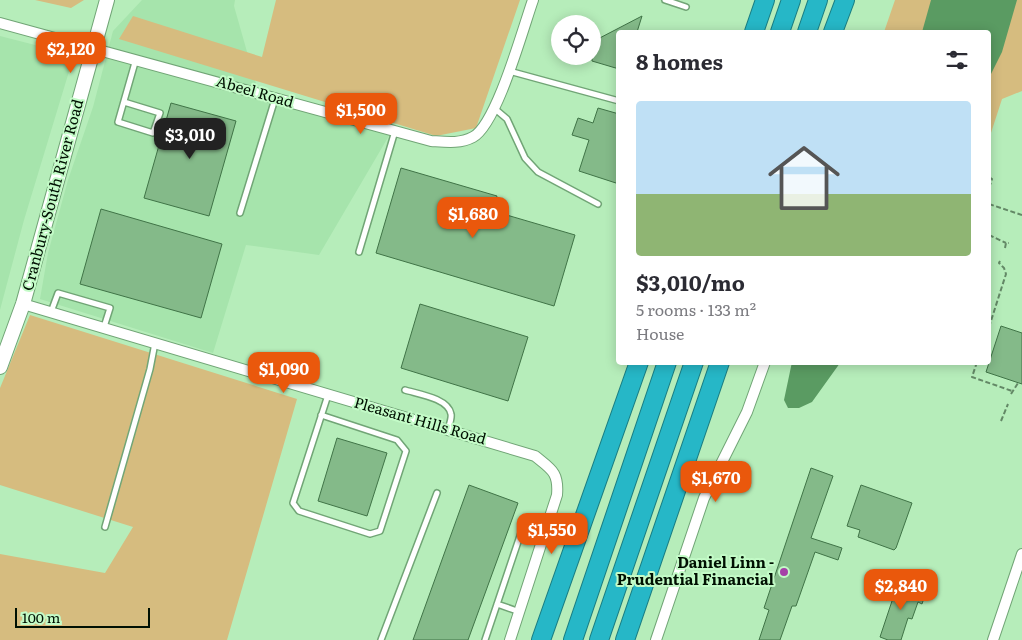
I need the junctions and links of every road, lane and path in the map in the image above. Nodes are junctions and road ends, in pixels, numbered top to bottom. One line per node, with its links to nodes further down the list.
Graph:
1 (106, 0): 14 (main road, Cranbury-South River Road)
2 (533, 0): 16 (street, Abeel Road)
3 (665, 0): 8 (lane)
4 (765, 0): 10 (highway)
5 (791, 0): 11 (highway)
6 (818, 0): 12 (highway)
7 (845, 0): 13 (highway)
8 (686, 7)
9 (0, 24): 14 (street, Abeel Road)
10 (755, 30)
11 (781, 30)
12 (808, 30)
13 (835, 30)
14 (93, 47): 15 (street, Abeel Road); 30 (main road, Cranbury-South River Road)
15 (136, 59): 17 (street, Abeel Road); 19 (lane)
16 (509, 71): 18 (lane); 20 (street, Abeel Road)
17 (275, 99): 21 (street, Abeel Road); 24 (lane)
18 (616, 100)
19 (124, 102): 19 (lane)
20 (494, 108): 21 (street, Abeel Road); 22 (lane)
21 (394, 131): 28 (lane)
22 (598, 204)
23 (991, 205): 25 (path)
24 (240, 213)
25 (1022, 215)
26 (991, 236): 27 (path)
27 (1004, 248)
28 (359, 252)
29 (1000, 261): 31 (path)
30 (23, 304): 33 (street, Pleasant Hills Road); 43 (main road, Cranbury-South River Road)
31 (996, 305): 32 (path); 34 (path)
32 (1001, 306)
33 (51, 312): 35 (street, Pleasant Hills Road); 35 (lane)
34 (991, 321)
35 (104, 327): 36 (street, Pleasant Hills Road)
36 (155, 342): 46 (street, Pleasant Hills Road); 53 (lane)
37 (637, 365): 60 (highway)
38 (665, 365): 61 (highway)
39 (693, 365): 62 (highway)
40 (719, 365): 63 (highway)
41 (764, 365): 64 (street)
42 (976, 365): 44 (path)
43 (0, 367)
44 (1018, 383)
45 (405, 390): 50 (lane)
46 (328, 394): 48 (lane); 50 (street, Pleasant Hills Road)
47 (1008, 404): 49 (path)
48 (322, 415): 48 (lane)
49 (1002, 421)
50 (448, 430): 56 (street, Pleasant Hills Road)
51 (437, 494): 57 (lane)
52 (526, 518): 55 (lane)
53 (105, 527)
54 (1022, 554): 65 (street)
55 (497, 604): 56 (lane); 58 (lane)
56 (520, 612): 59 (street)
57 (381, 640)
58 (485, 640)
59 (510, 640)
60 (541, 640)
61 (573, 640)
62 (599, 640)
63 (625, 640)
64 (656, 640)
65 (992, 640)

